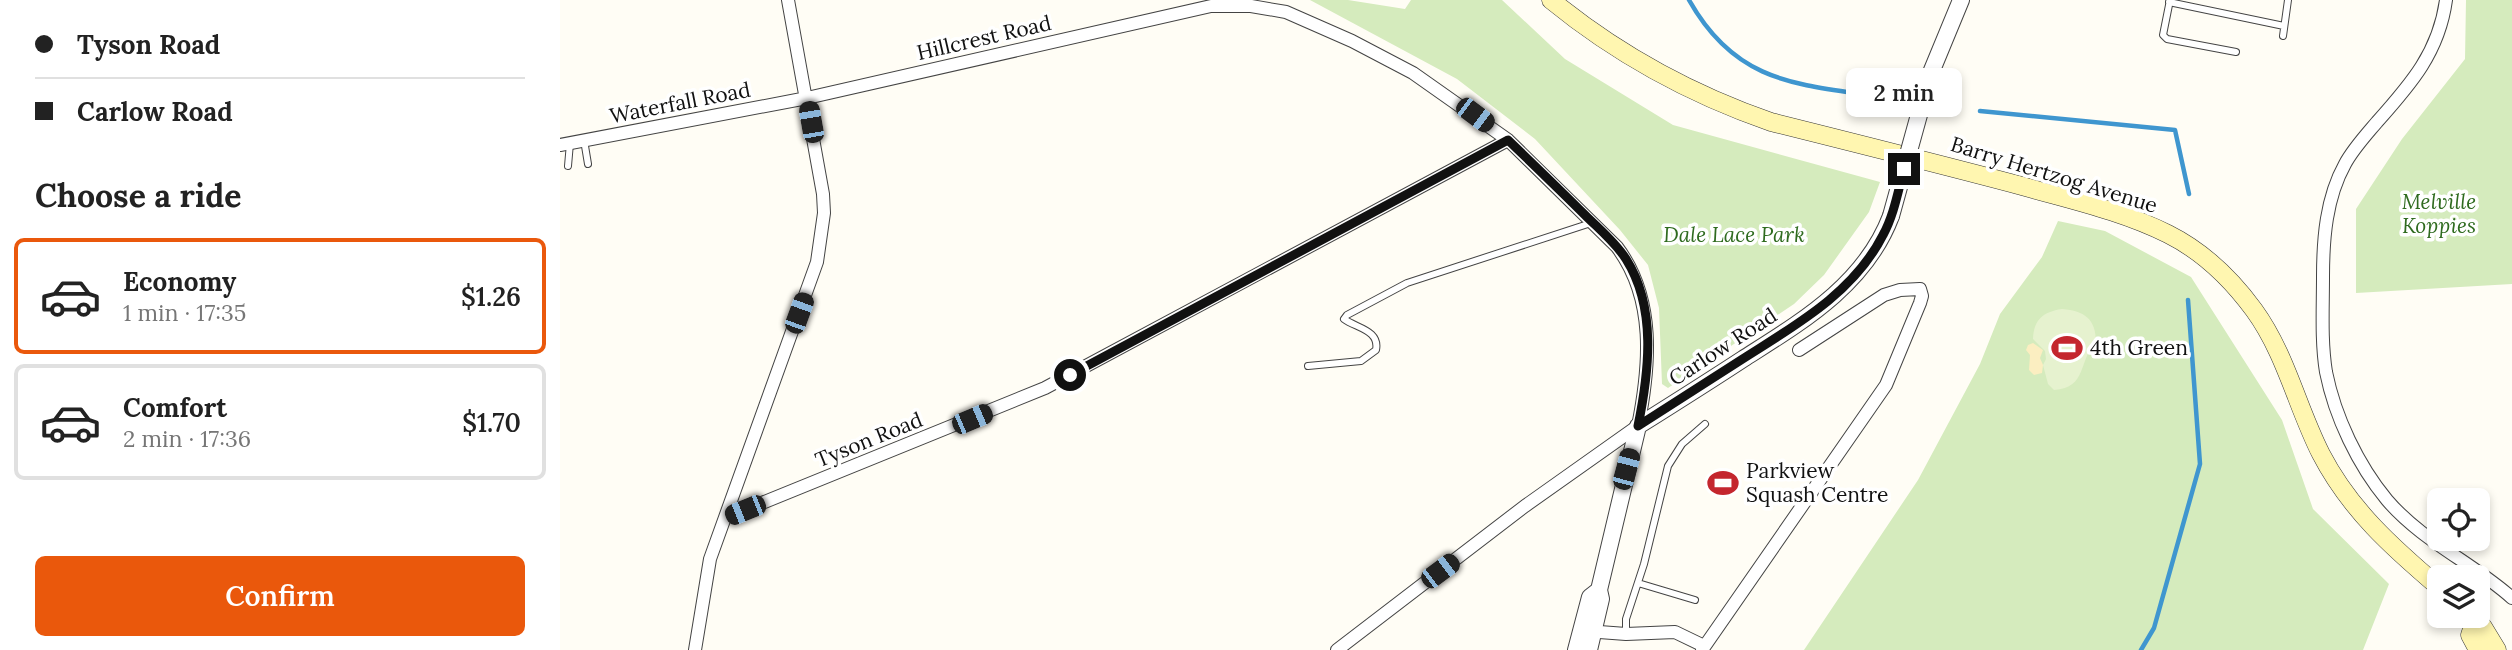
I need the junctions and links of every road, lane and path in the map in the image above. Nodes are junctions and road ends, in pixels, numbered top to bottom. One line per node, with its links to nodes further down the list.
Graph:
1 (788, 0): 11 (street)
2 (1550, 0): 23 (main road, Barry Hertzog Avenue)
3 (1961, 0): 21 (street, Carlow Road, bridge)
4 (2288, 0): 8 (lane)
5 (2446, 0): 25 (street)
6 (2169, 1): 8 (lane); 10 (lane)
7 (1211, 3): 11 (street, Hillcrest Road); 12 (street, Hillcrest Road)
8 (2284, 26): 9 (lane)
9 (2283, 36)
10 (2236, 52)
11 (807, 98): 13 (street, Waterfall Road); 22 (street)
12 (1508, 140): 17 (street, Hillcrest Road); 22 (street, Tyson Road)
13 (584, 141): 14 (street, Waterfall Road); 15 (lane)
14 (565, 144): 16 (lane)
15 (588, 164)
16 (568, 166)
17 (1592, 222): 19 (lane); 21 (street, Hillcrest Road)
18 (1799, 350): 31 (street)
19 (1308, 366)
20 (1705, 424): 24 (lane)
21 (1638, 426): 29 (street); 33 (street, Carlow Road)
22 (725, 518): 32 (street)
23 (2427, 576)
24 (1638, 583): 26 (lane); 30 (lane)
25 (2512, 598)
26 (1695, 600)
27 (2470, 628): 36 (main road)
28 (2484, 628): 37 (main road)
29 (1587, 631): 30 (street); 34 (street); 35 (street)
30 (1626, 634): 31 (street)
31 (1703, 648)
32 (695, 650)
33 (1336, 650)
34 (1576, 650)
35 (1589, 650)
36 (2479, 650)
37 (2497, 650)

